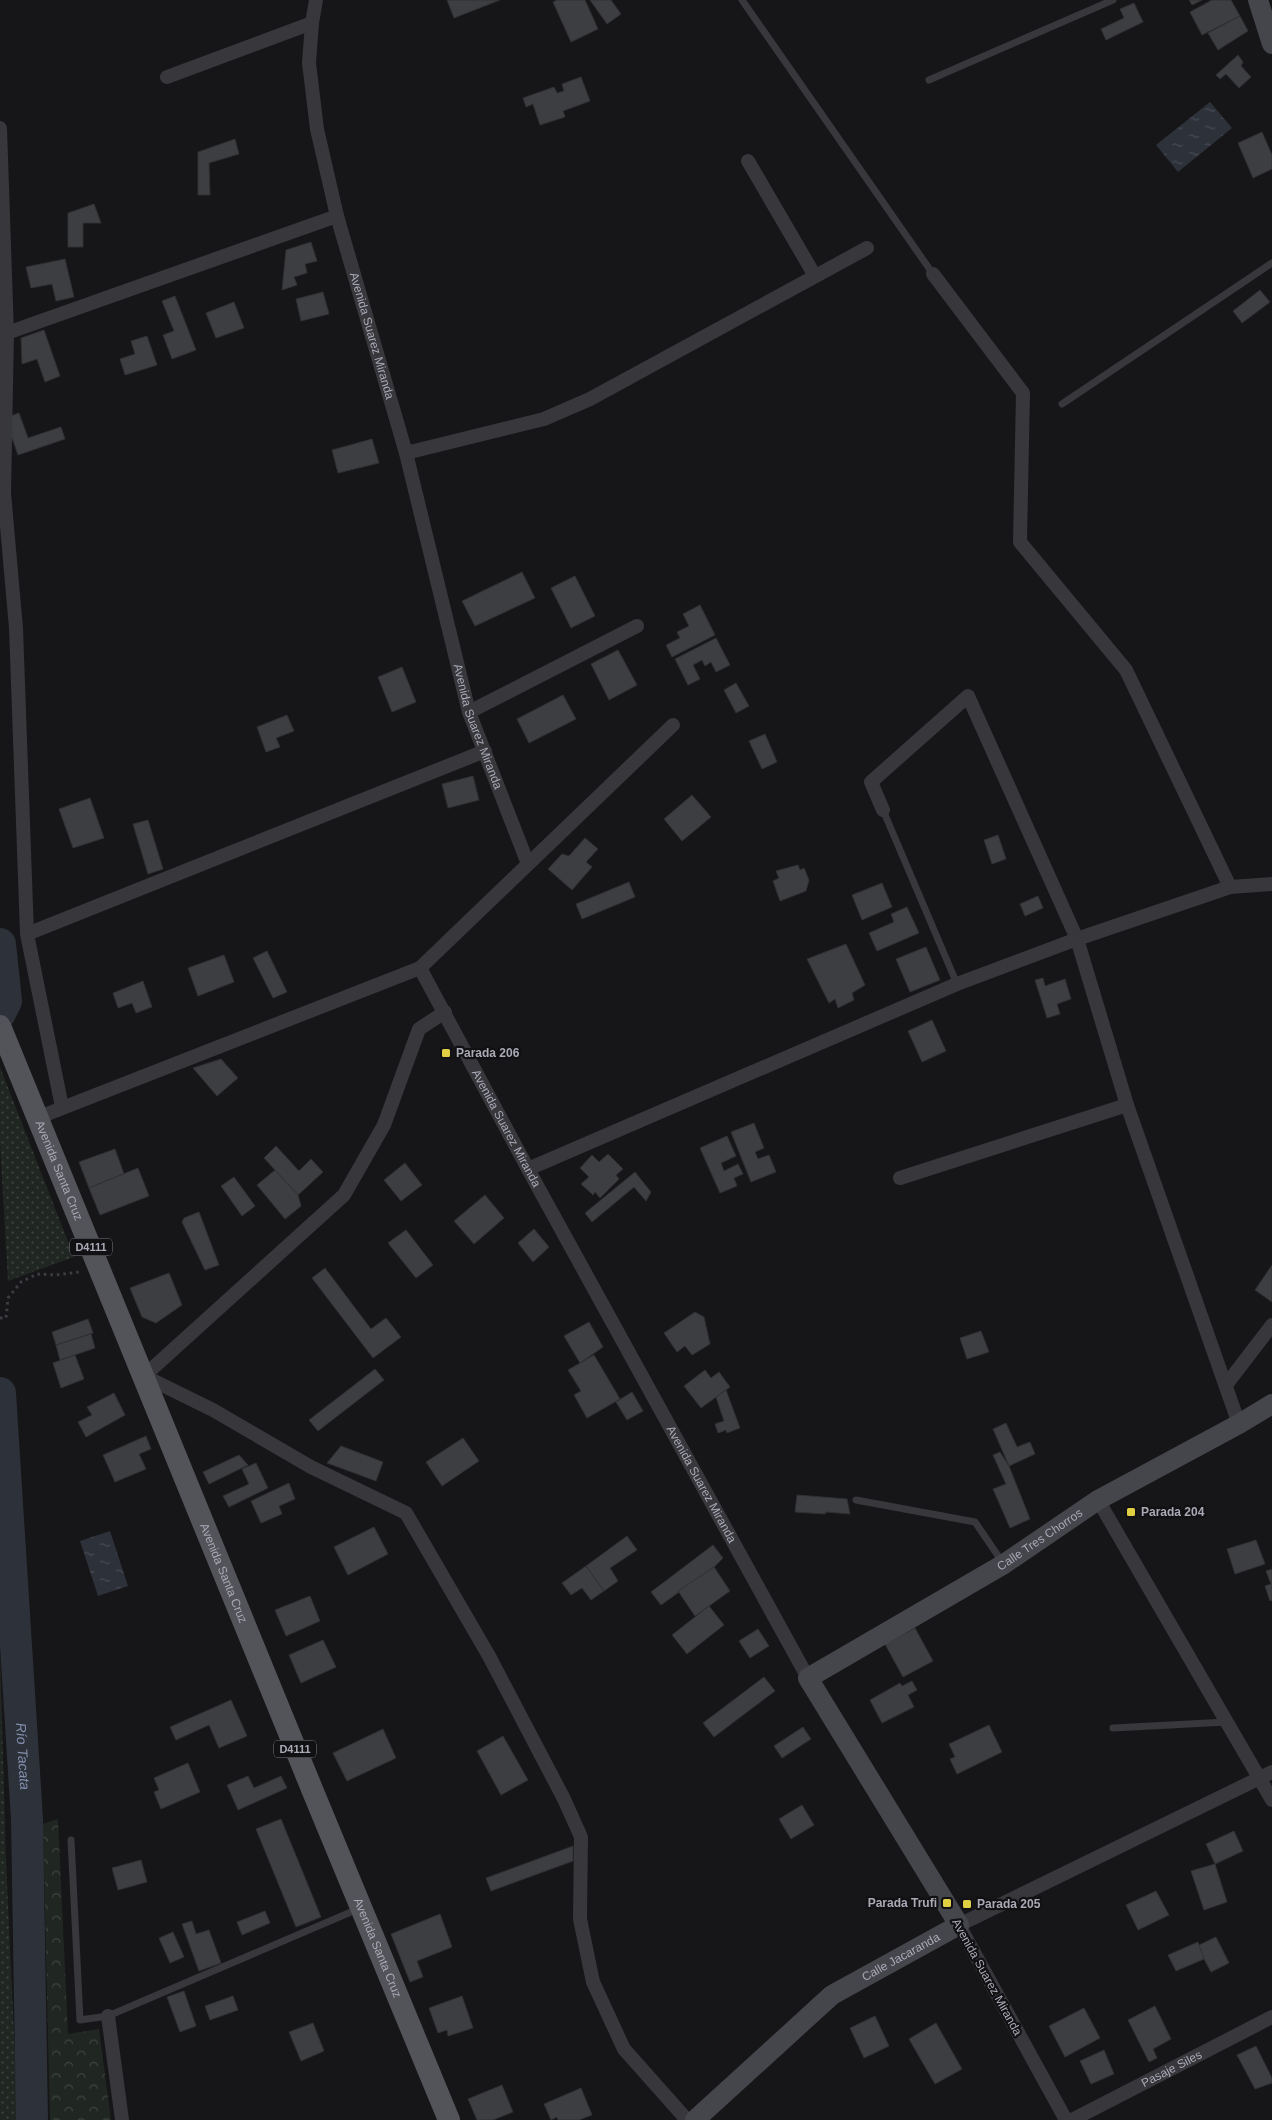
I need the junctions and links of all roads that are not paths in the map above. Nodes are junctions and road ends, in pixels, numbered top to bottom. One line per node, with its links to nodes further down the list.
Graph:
1 (316, 0): 5 (street, Avenida Suarez Miranda)
2 (742, 0): 14 (lane)
3 (1113, 0): 8 (lane)
4 (1258, 0): 6 (main road)
5 (312, 23): 7 (street); 11 (street, Avenida Suarez Miranda)
6 (1272, 44)
7 (167, 77)
8 (929, 80)
9 (0, 128): 16 (street)
10 (748, 160): 15 (street)
11 (336, 216): 16 (street); 18 (street, Avenida Suarez Miranda)
12 (867, 248): 15 (street)
13 (1272, 263): 17 (lane)
14 (933, 274): 26 (street)
15 (815, 276): 18 (street)
16 (7, 333): 27 (street)
17 (1062, 404)
18 (406, 453): 20 (street, Avenida Suarez Miranda)
19 (637, 626): 20 (street)
20 (469, 712): 22 (street, Avenida Suarez Miranda)
21 (673, 725): 24 (street)
22 (486, 751): 24 (street, Avenida Suarez Miranda); 27 (street)
23 (883, 810): 28 (street); 30 (lane)
24 (528, 864): 29 (street)
25 (1272, 884): 26 (street)
26 (1230, 887): 28 (street)
27 (27, 934): 34 (street)
28 (1077, 940): 30 (street); 33 (street)
29 (420, 968): 31 (street, Avenida Suarez Miranda); 34 (street)
30 (956, 984): 36 (street)
31 (445, 1012): 36 (street, Avenida Suarez Miranda); 39 (street)
32 (0, 1026): 35 (main road, Avenida Santa Cruz / D4111)
33 (1127, 1105): 37 (street); 40 (street)
34 (62, 1107): 35 (street)
35 (37, 1118): 39 (main road, Avenida Santa Cruz / D4111)
36 (528, 1169): 46 (street, Avenida Suarez Miranda)
37 (900, 1178)
38 (1272, 1325): 40 (street)
39 (144, 1376): 52 (main road, Avenida Santa Cruz / D4111); 58 (street)
40 (1226, 1385): 42 (street)
41 (1272, 1404): 42 (main road, Calle Tres Chorros)
42 (1239, 1424): 44 (main road, Calle Tres Chorros)
43 (856, 1500): 45 (lane)
44 (1098, 1500): 45 (main road, Calle Tres Chorros); 47 (street)
45 (1004, 1564): 46 (main road, Calle Tres Chorros)
46 (808, 1678): 53 (main road, Avenida Suarez Miranda)
47 (1227, 1722): 48 (lane); 49 (street)
48 (1113, 1728)
49 (1266, 1775): 50 (street); 53 (street, Calle Jacaranda)
50 (1272, 1800)
51 (71, 1840): 54 (lane)
52 (361, 1908): 54 (lane); 57 (main road, Avenida Santa Cruz / D4111)
53 (959, 1925): 59 (main road, Calle Jacaranda); 60 (street, Avenida Suarez Miranda)
54 (108, 2016): 56 (street)
55 (1272, 2017): 61 (street, Pasaje Siles)
56 (122, 2120)
57 (449, 2120)
58 (688, 2120)
59 (695, 2120)
60 (1066, 2120)
61 (1072, 2120)

